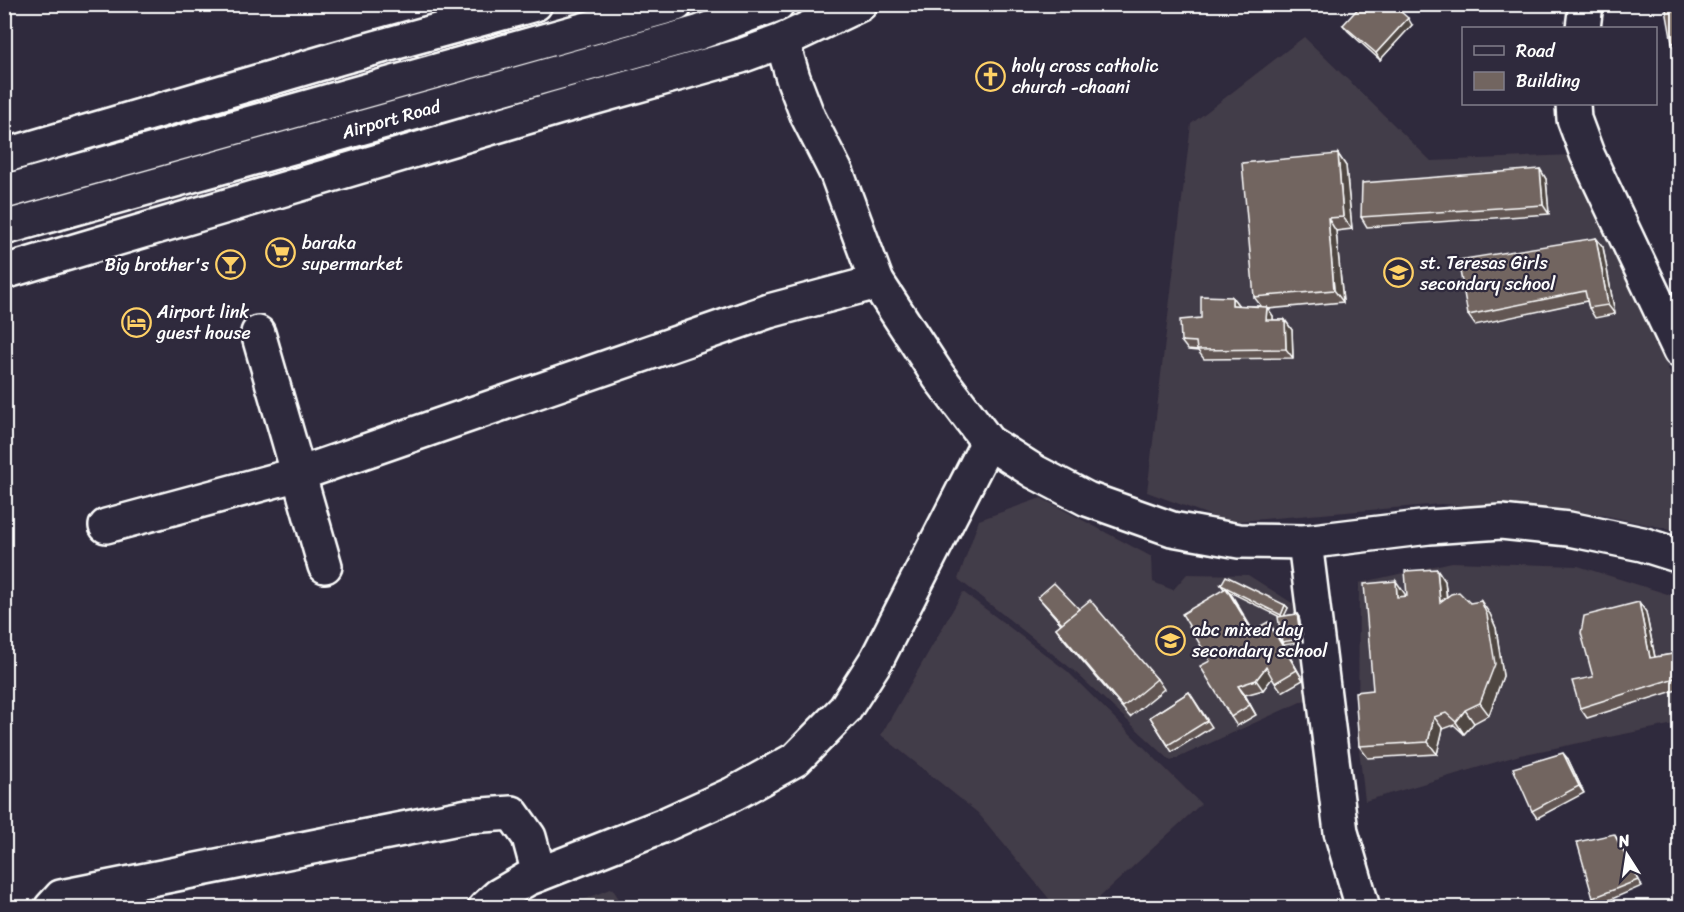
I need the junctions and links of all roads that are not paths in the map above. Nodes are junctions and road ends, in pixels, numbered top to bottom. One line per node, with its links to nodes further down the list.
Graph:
1 (535, 4): 9 (street)
2 (676, 4): 10 (street, Airport Road)
3 (777, 4): 11 (street, Airport Road)
4 (860, 4): 7 (street)
5 (1586, 4): 6 (street)
6 (1583, 27)
7 (782, 41): 12 (street); 13 (street)
8 (1573, 105): 15 (street)
9 (4, 156)
10 (4, 192)
11 (4, 228)
12 (4, 272)
13 (877, 282): 16 (street); 17 (street)
14 (258, 333): 17 (street)
15 (1680, 351)
16 (988, 442): 19 (street); 22 (street)
17 (299, 474): 18 (street); 21 (street)
18 (106, 526)
19 (1305, 542): 20 (street); 25 (street)
20 (1680, 556)
21 (325, 566)
22 (539, 874): 23 (street); 24 (street)
23 (51, 908)
24 (485, 908)
25 (1363, 908)

